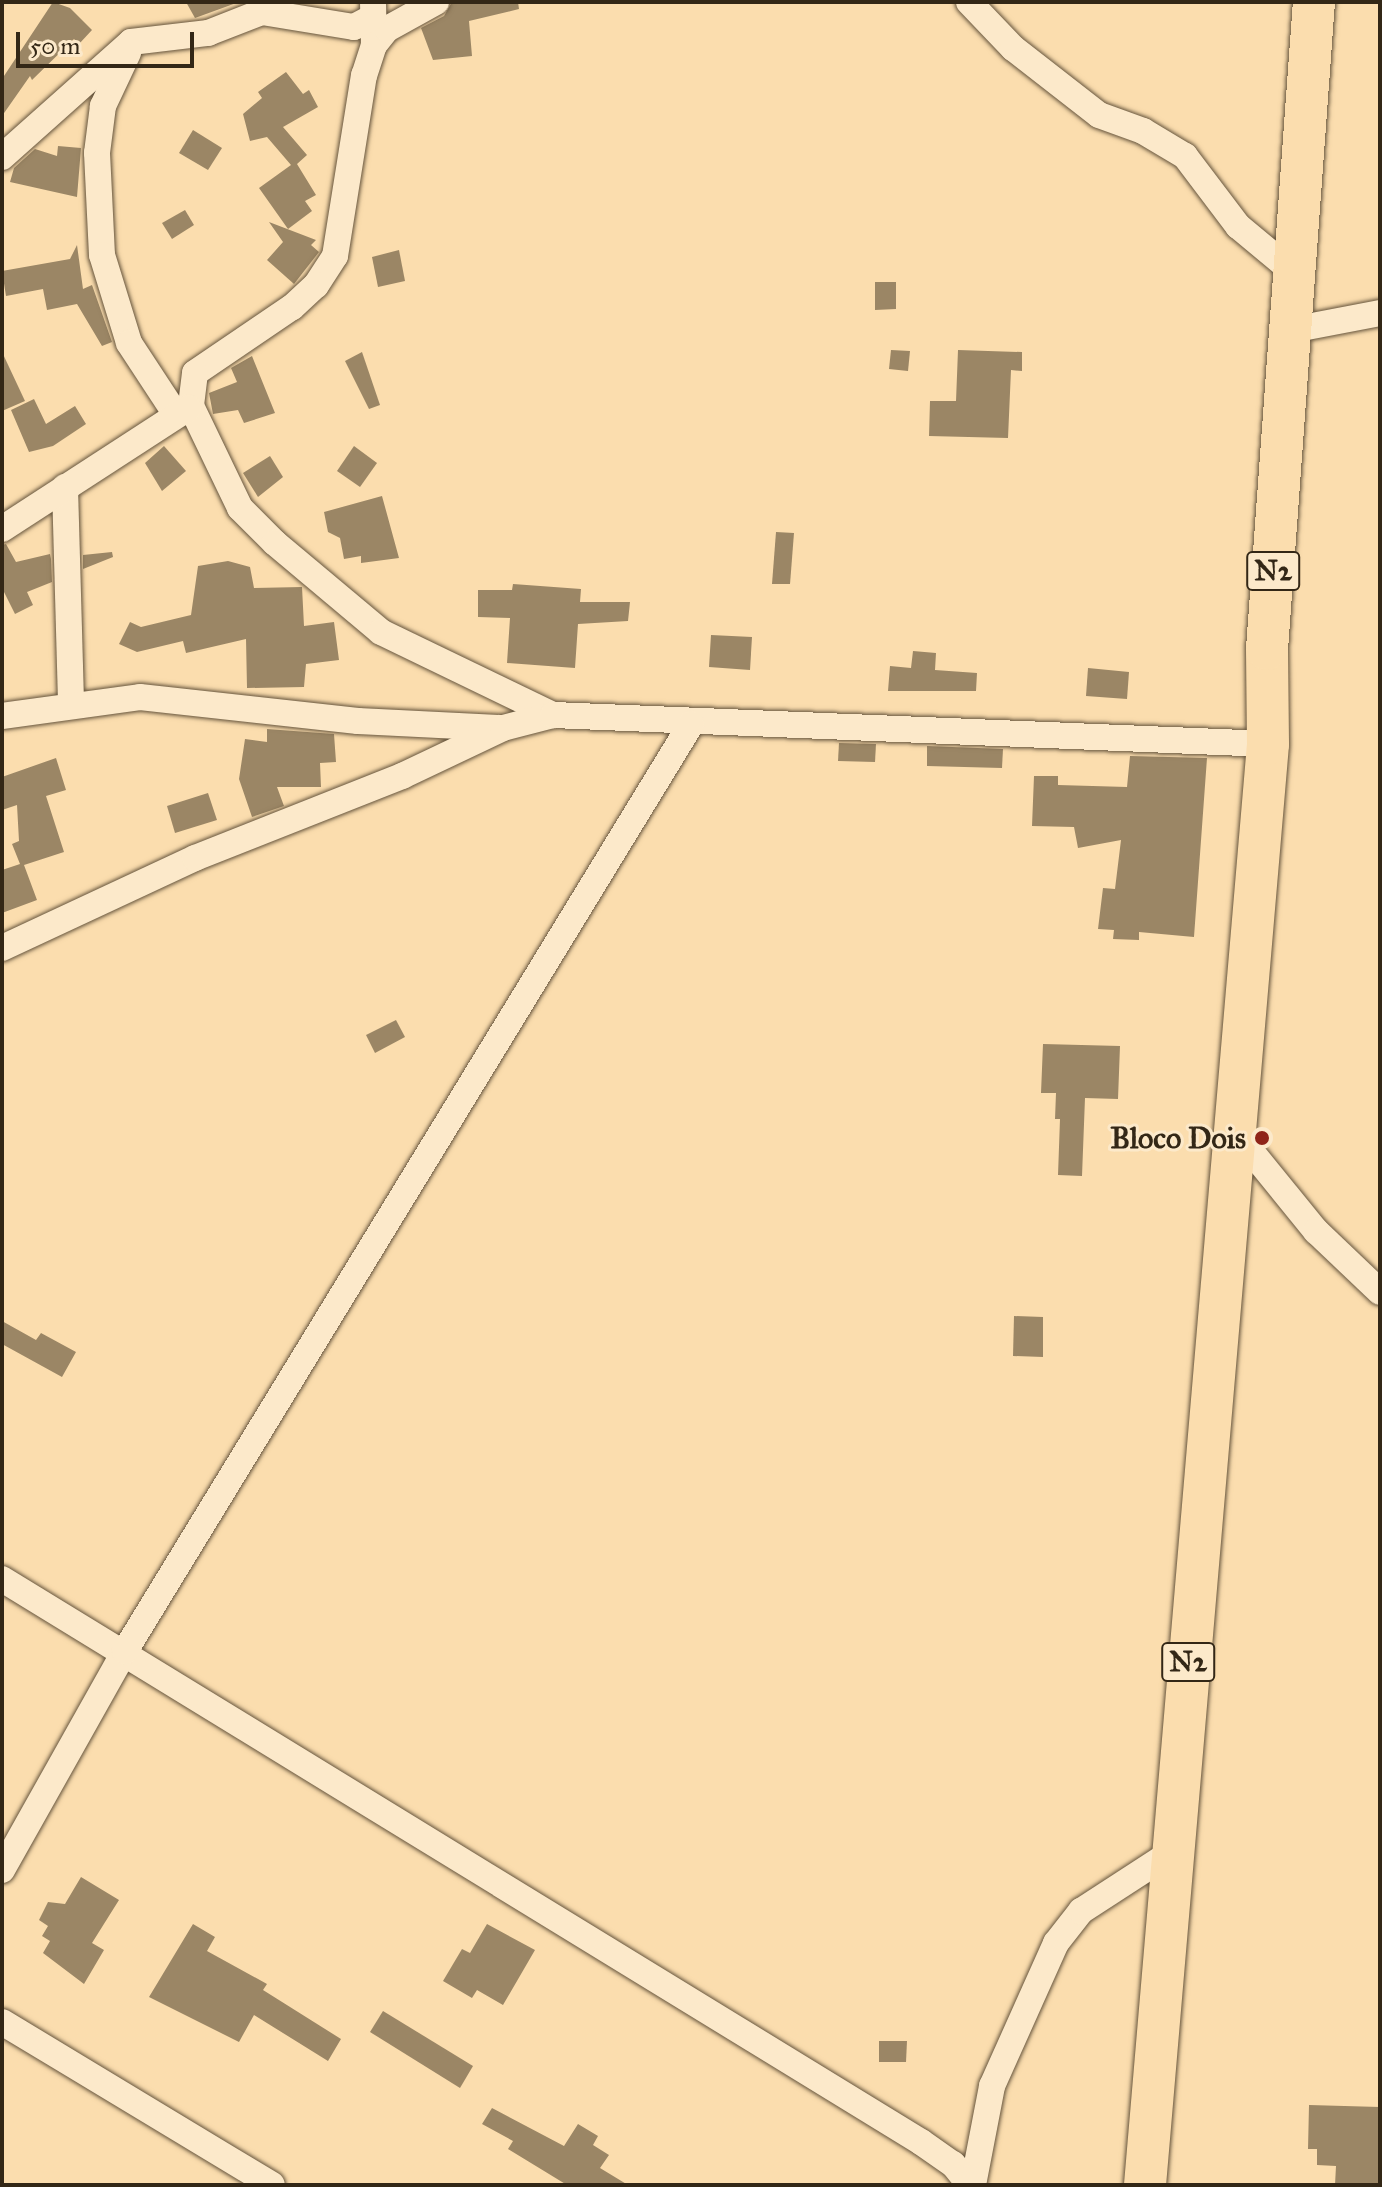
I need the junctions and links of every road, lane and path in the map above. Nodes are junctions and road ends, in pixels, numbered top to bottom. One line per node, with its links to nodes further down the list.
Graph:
1 (436, 2): 6 (street)
2 (969, 2): 8 (street)
3 (1314, 2): 8 (main road, N2)
4 (373, 10): 5 (street); 6 (street)
5 (131, 42): 7 (street); 11 (street)
6 (374, 45): 11 (street)
7 (2, 157)
8 (1297, 275): 10 (main road, N2)
9 (1380, 313): 10 (street)
10 (1291, 330): 19 (main road, N2)
11 (183, 410): 12 (street); 15 (street)
12 (65, 487): 13 (street); 14 (street)
13 (2, 529)
14 (71, 704): 16 (street); 18 (street)
15 (553, 715): 17 (street); 18 (street)
16 (2, 716)
17 (691, 724): 19 (street); 24 (street)
18 (503, 728): 20 (street)
19 (1268, 744): 21 (main road, N2)
20 (2, 948)
21 (1233, 1129): 22 (street); 25 (main road, N2)
22 (1380, 1292)
23 (2, 1579): 24 (street)
24 (125, 1651): 26 (street); 29 (street)
25 (1172, 1852): 29 (street); 30 (main road, N2)
26 (2, 1870)
27 (2, 2022): 28 (street)
28 (272, 2185)
29 (972, 2185)
30 (1145, 2185)

